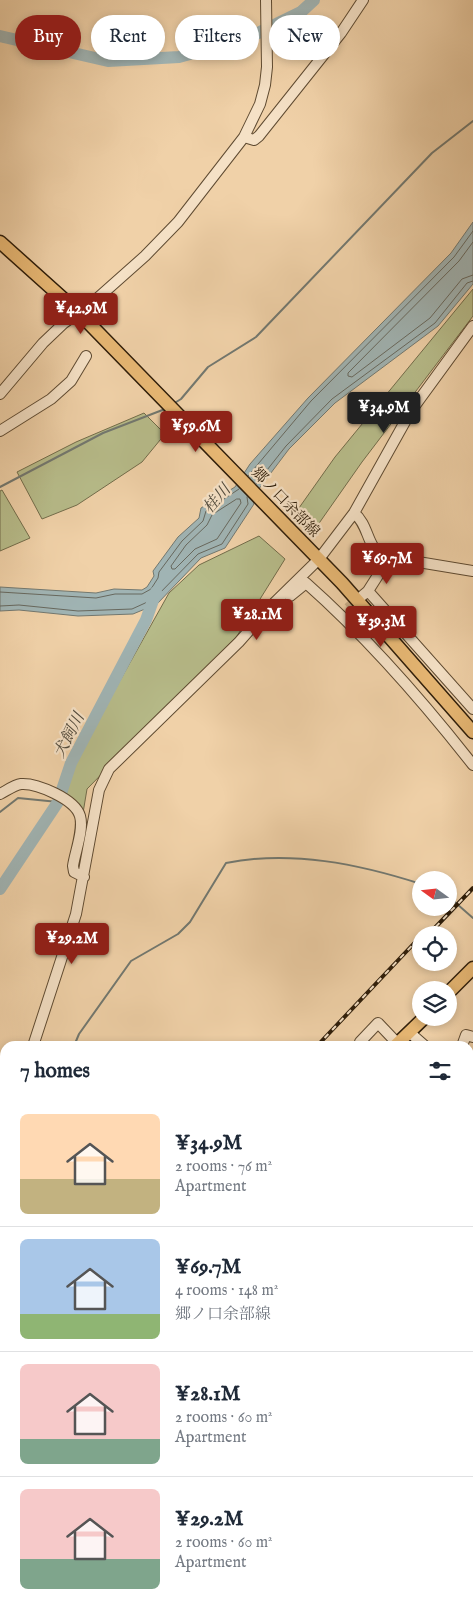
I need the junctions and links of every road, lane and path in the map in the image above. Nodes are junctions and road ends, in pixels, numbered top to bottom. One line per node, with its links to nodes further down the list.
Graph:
1 (363, 0): 3 (street)
2 (265, 3): 3 (street)
3 (244, 137): 5 (street)
4 (0, 242): 5 (main road, 郷ノ口余部線)
5 (78, 312): 8 (street); 12 (main road, 郷ノ口余部線)
6 (473, 326): 10 (street)
7 (86, 356): 9 (street)
8 (0, 394)
9 (0, 431)
10 (354, 513): 11 (street); 12 (street)
11 (389, 558): 13 (street); 15 (street)
12 (319, 559): 14 (street); 16 (main road, 郷ノ口余部線)
13 (473, 571)
14 (270, 607): 17 (street); 19 (street)
15 (473, 709)
16 (473, 732)
17 (473, 765)
18 (0, 794): 19 (street)
19 (84, 877): 25 (street)
20 (473, 968): 21 (main road)
21 (457, 984)
22 (416, 1026): 23 (main road)
23 (410, 1032): 28 (main road); 29 (street)
24 (473, 1038): 30 (street)
25 (35, 1041)
26 (361, 1041): 27 (street)
27 (393, 1041)
28 (400, 1041)
29 (420, 1041)
30 (464, 1041)

